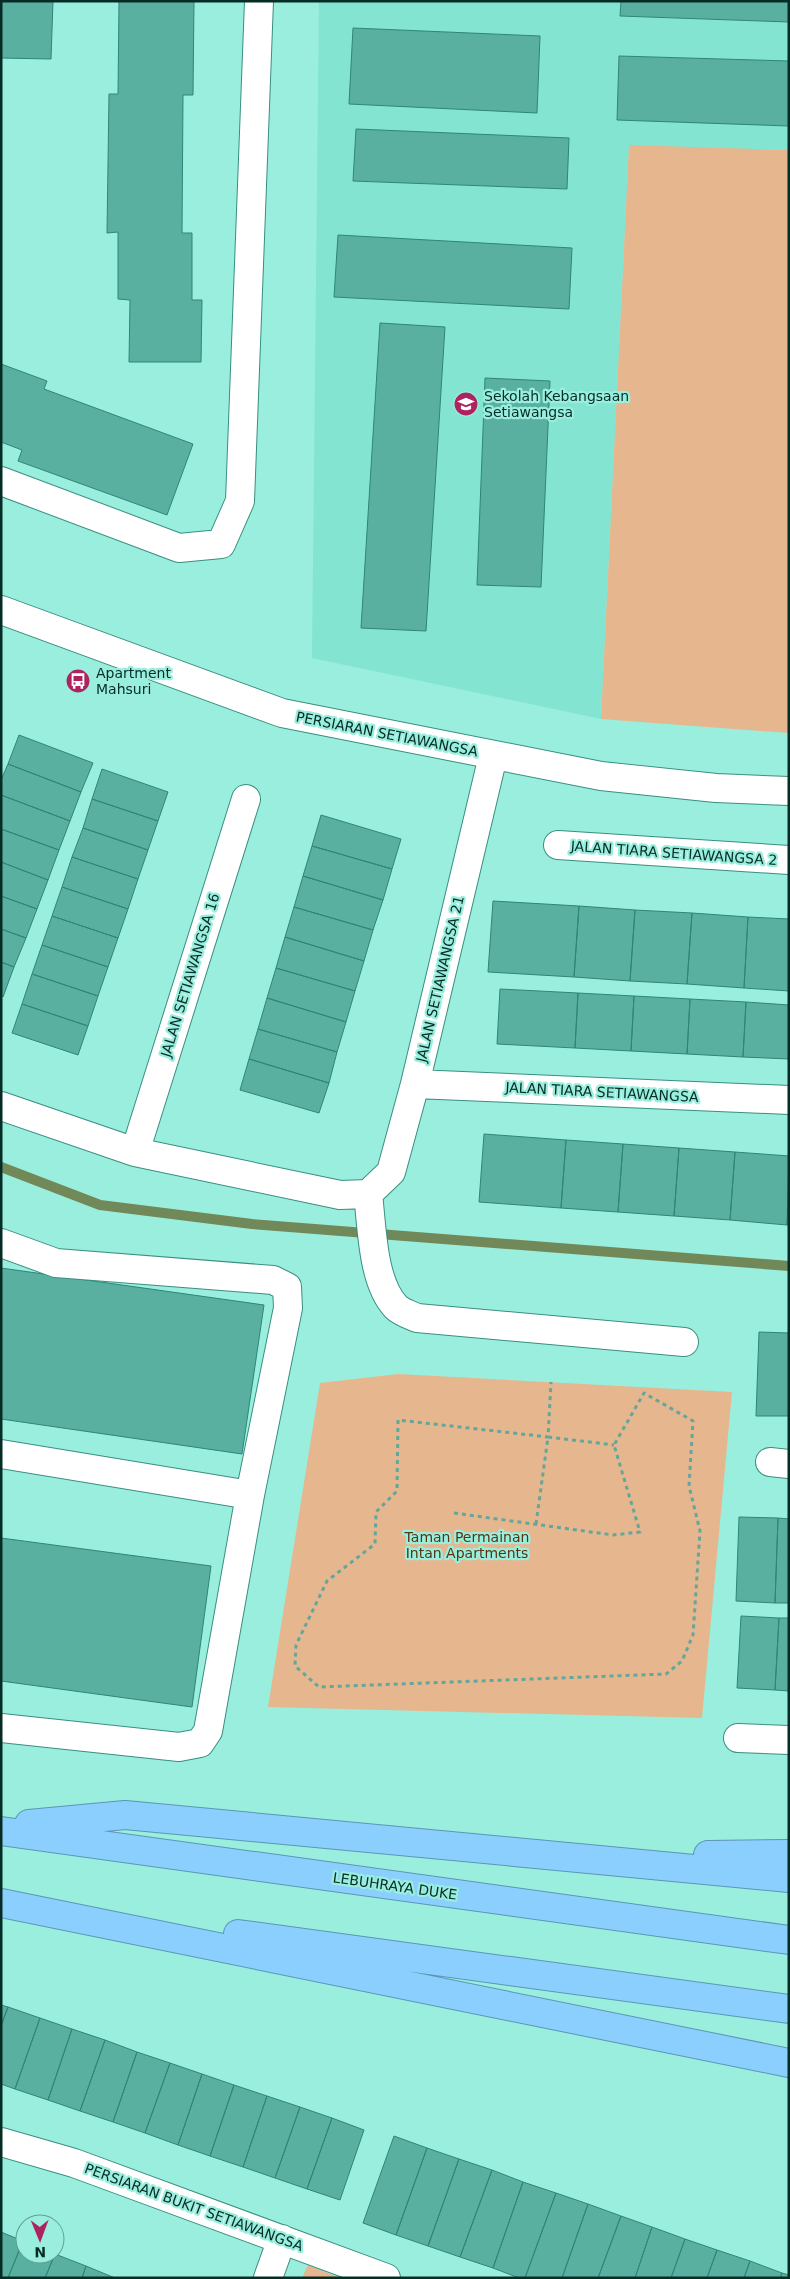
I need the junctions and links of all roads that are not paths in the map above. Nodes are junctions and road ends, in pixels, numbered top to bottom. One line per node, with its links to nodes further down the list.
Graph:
1 (259, 1): 2 (street)
2 (1, 481)
3 (1, 610): 4 (street, PERSIARAN SETIAWANGSA)
4 (493, 756): 5 (street, PERSIARAN SETIAWANGSA); 9 (street, JALAN SETIAWANGSA 21)
5 (789, 791)
6 (246, 799): 12 (street, JALAN SETIAWANGSA 16)
7 (558, 846): 8 (street, JALAN TIARA SETIAWANGSA 2)
8 (789, 860)
9 (415, 1084): 10 (street, JALAN TIARA SETIAWANGSA); 13 (street, JALAN SETIAWANGSA 21)
10 (789, 1100)
11 (1, 1106): 12 (street)
12 (135, 1152): 13 (street)
13 (370, 1206): 15 (street)
14 (1, 1243): 17 (street)
15 (684, 1342)
16 (1, 1454): 17 (street)
17 (250, 1495): 18 (street)
18 (1, 1728)
19 (738, 1738): 20 (street)
20 (789, 1740)
21 (1, 1826): 24 (highway)
22 (1, 1831): 27 (highway, LEBUHRAYA DUKE)
23 (789, 1854): 24 (highway)
24 (566, 1857): 25 (highway)
25 (789, 1878)
26 (1, 1902): 28 (highway); 29 (highway)
27 (789, 1940)
28 (789, 2009)
29 (789, 2062)
30 (1, 2142): 31 (street, PERSIARAN BUKIT SETIAWANGSA)
31 (282, 2239): 32 (street); 33 (street, PERSIARAN BUKIT SETIAWANGSA)
32 (268, 2278)
33 (386, 2278)

